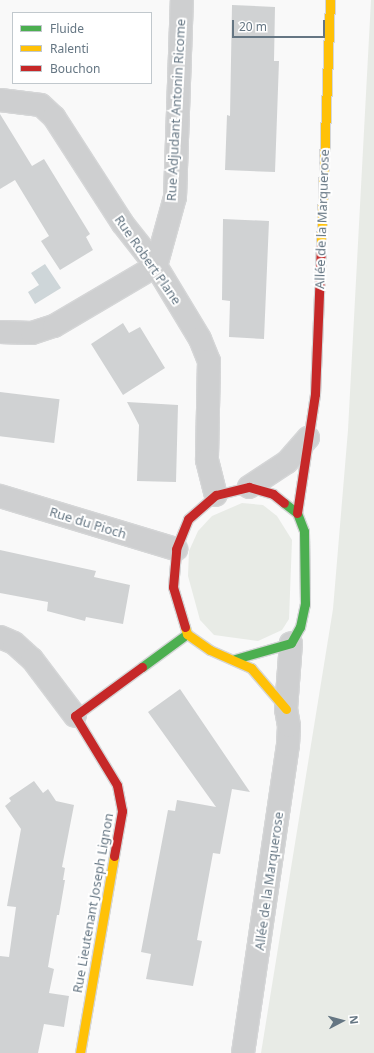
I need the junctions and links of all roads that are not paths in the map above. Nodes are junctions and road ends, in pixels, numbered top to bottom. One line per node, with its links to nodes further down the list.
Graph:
1 (182, 0): 4 (street, Rue Adjudant Antonin Ricome)
2 (330, 0): 6 (street, Allée de la Marquerose)
3 (0, 100): 4 (street, Rue Robert Plane)
4 (156, 266): 5 (street); 8 (street, Rue Robert Plane)
5 (0, 332)
6 (308, 438): 7 (street); 10 (street, Allée de la Marquerose)
7 (249, 487): 8 (street); 10 (street)
8 (216, 495): 11 (street)
9 (0, 496): 11 (street, Rue du Pioch)
10 (297, 513): 14 (street)
11 (176, 549): 12 (street)
12 (187, 634): 15 (street); 17 (street)
13 (0, 637): 17 (street)
14 (291, 643): 15 (street); 16 (street, Allée de la Marquerose)
15 (235, 659): 16 (street)
16 (286, 709): 19 (street, Allée de la Marquerose)
17 (75, 716): 18 (street, Rue Lieutenant Joseph Lignon)
18 (80, 1053)
19 (244, 1053)

